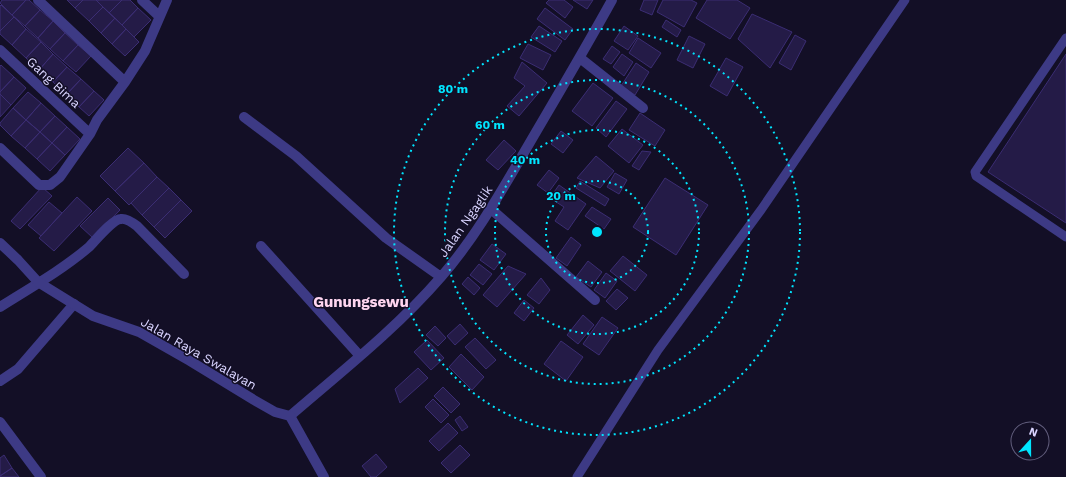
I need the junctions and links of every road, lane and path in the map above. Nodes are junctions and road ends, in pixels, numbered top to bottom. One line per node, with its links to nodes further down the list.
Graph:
1 (38, 0): 10 (street)
2 (142, 0): 6 (street)
3 (167, 0): 6 (street)
4 (612, 0): 9 (street, Jalan Ngaglik)
5 (905, 0): 31 (lane)
6 (159, 16): 10 (street)
7 (1066, 38): 16 (lane)
8 (0, 50): 13 (street, Gang Bima)
9 (580, 58): 11 (street); 15 (street, Jalan Ngaglik)
10 (125, 82): 13 (street)
11 (643, 108)
12 (244, 117): 20 (street)
13 (90, 134): 14 (street)
14 (0, 148)
15 (491, 209): 20 (street, Jalan Ngaglik); 22 (street)
16 (1066, 237)
17 (0, 243): 21 (street, Jalan Raya Swalayan)
18 (261, 246): 25 (street)
19 (184, 274): 21 (street)
20 (440, 278): 25 (street, Jalan Ngaglik)
21 (38, 282): 23 (street, Jalan Raya Swalayan); 24 (street)
22 (595, 300)
23 (74, 304): 26 (street); 27 (street, Jalan Raya Swalayan)
24 (0, 307)
25 (360, 356): 27 (street, Jalan Ngaglik)
26 (0, 381)
27 (290, 416): 30 (street)
28 (0, 422): 29 (street)
29 (41, 477)
30 (324, 477)
31 (577, 477)

